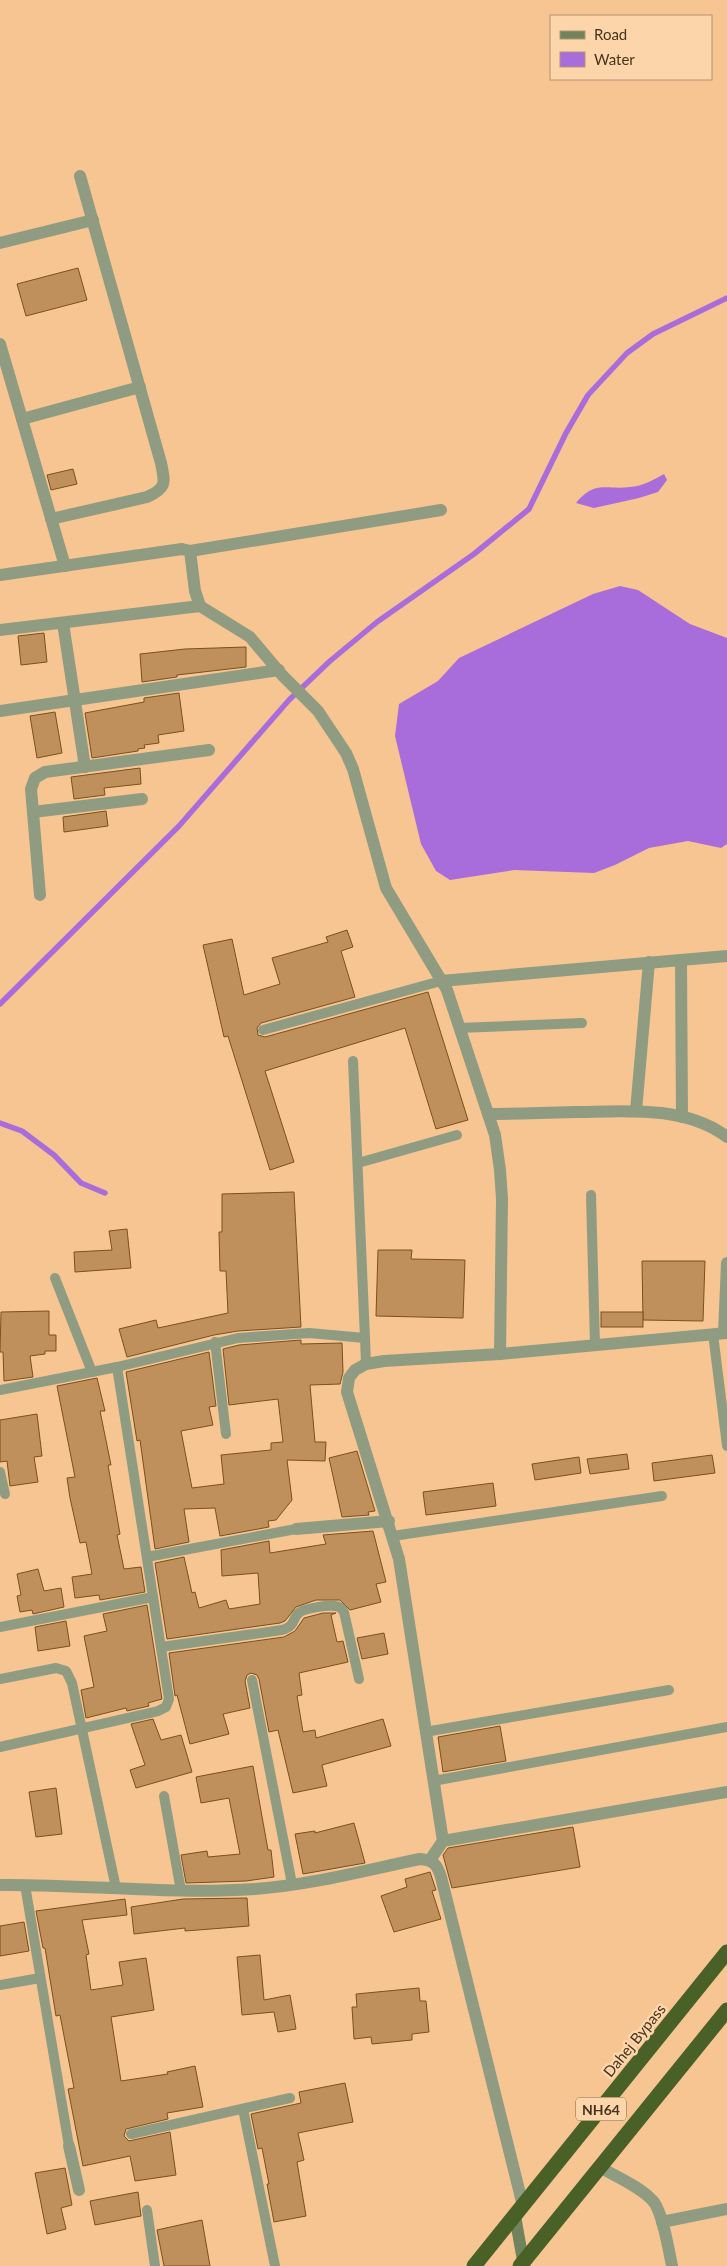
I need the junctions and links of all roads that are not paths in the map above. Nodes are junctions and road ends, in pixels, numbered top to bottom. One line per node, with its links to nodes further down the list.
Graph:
1 (80, 176): 2 (street)
2 (93, 220): 3 (street); 5 (street)
3 (0, 244)
4 (0, 344): 6 (street)
5 (140, 386): 6 (street); 8 (street)
6 (22, 419): 8 (street)
7 (441, 510): 9 (street)
8 (51, 519): 10 (street)
9 (190, 551): 10 (street); 12 (street)
10 (65, 566): 11 (street)
11 (0, 575)
12 (200, 606): 13 (street); 15 (street)
13 (63, 623): 14 (street); 16 (street)
14 (0, 630)
15 (281, 673): 16 (street); 26 (street)
16 (74, 700): 17 (street); 19 (street)
17 (0, 711)
18 (209, 750): 19 (street)
19 (85, 767): 21 (street)
20 (142, 800): 21 (street)
21 (33, 812): 22 (street)
22 (40, 895)
23 (727, 956): 24 (street)
24 (680, 960): 25 (street); 33 (street)
25 (649, 962): 26 (street); 31 (street)
26 (441, 981): 28 (street); 29 (lane)
27 (582, 1022): 28 (lane)
28 (459, 1028): 32 (street)
29 (263, 1030)
30 (354, 1061): 36 (lane)
31 (636, 1111): 32 (street); 33 (street)
32 (488, 1114): 44 (street)
33 (682, 1117): 35 (street)
34 (456, 1135): 36 (lane)
35 (727, 1137)
36 (358, 1163): 41 (lane)
37 (591, 1195): 43 (lane)
38 (727, 1263): 40 (street)
39 (55, 1278): 47 (lane)
40 (721, 1334): 43 (street); 49 (lane)
41 (365, 1338): 42 (lane); 45 (lane)
42 (215, 1342): 46 (lane); 50 (lane)
43 (595, 1345): 44 (street)
44 (500, 1354): 45 (street)
45 (366, 1364): 55 (street)
46 (118, 1367): 47 (lane); 58 (lane)
47 (92, 1372): 48 (lane)
48 (0, 1390)
49 (725, 1421): 51 (lane)
50 (226, 1434)
51 (727, 1446)
52 (0, 1472): 53 (lane)
53 (5, 1494)
54 (662, 1496): 57 (lane)
55 (389, 1521): 56 (street); 57 (street)
56 (296, 1529): 58 (lane)
57 (394, 1536): 68 (street)
58 (147, 1557): 59 (lane)
59 (153, 1597): 60 (lane); 61 (lane)
60 (0, 1627)
61 (162, 1647): 63 (lane); 67 (lane)
62 (0, 1679): 67 (lane)
63 (359, 1679)
64 (252, 1680): 76 (lane)
65 (670, 1690): 68 (lane)
66 (727, 1727): 70 (lane)
67 (83, 1728): 69 (lane); 78 (lane)
68 (425, 1732): 70 (street)
69 (0, 1747)
70 (433, 1781): 73 (street)
71 (727, 1792): 73 (street)
72 (164, 1796): 79 (lane)
73 (443, 1841): 74 (street)
74 (430, 1860): 76 (street); 92 (street)
75 (25, 1884): 77 (street); 78 (street); 81 (lane)
76 (292, 1884): 79 (street)
77 (0, 1885)
78 (116, 1888): 79 (street)
79 (181, 1891)
80 (727, 1952): 92 (highway, Dahej Bypass / NH64)
81 (40, 1978): 82 (lane); 87 (lane)
82 (0, 1985)
83 (727, 2010): 88 (highway, NH64)
84 (290, 2098): 85 (lane)
85 (243, 2109): 86 (lane); 96 (lane)
86 (131, 2134)
87 (69, 2146): 89 (street)
88 (600, 2167): 93 (street); 94 (highway, NH64)
89 (79, 2190)
90 (727, 2209): 93 (street)
91 (146, 2210): 95 (lane)
92 (519, 2211): 94 (street); 97 (highway, Dahej Bypass / NH64)
93 (662, 2222): 98 (street)
94 (523, 2265)
95 (155, 2266)
96 (275, 2266)
97 (474, 2266)
98 (672, 2266)

